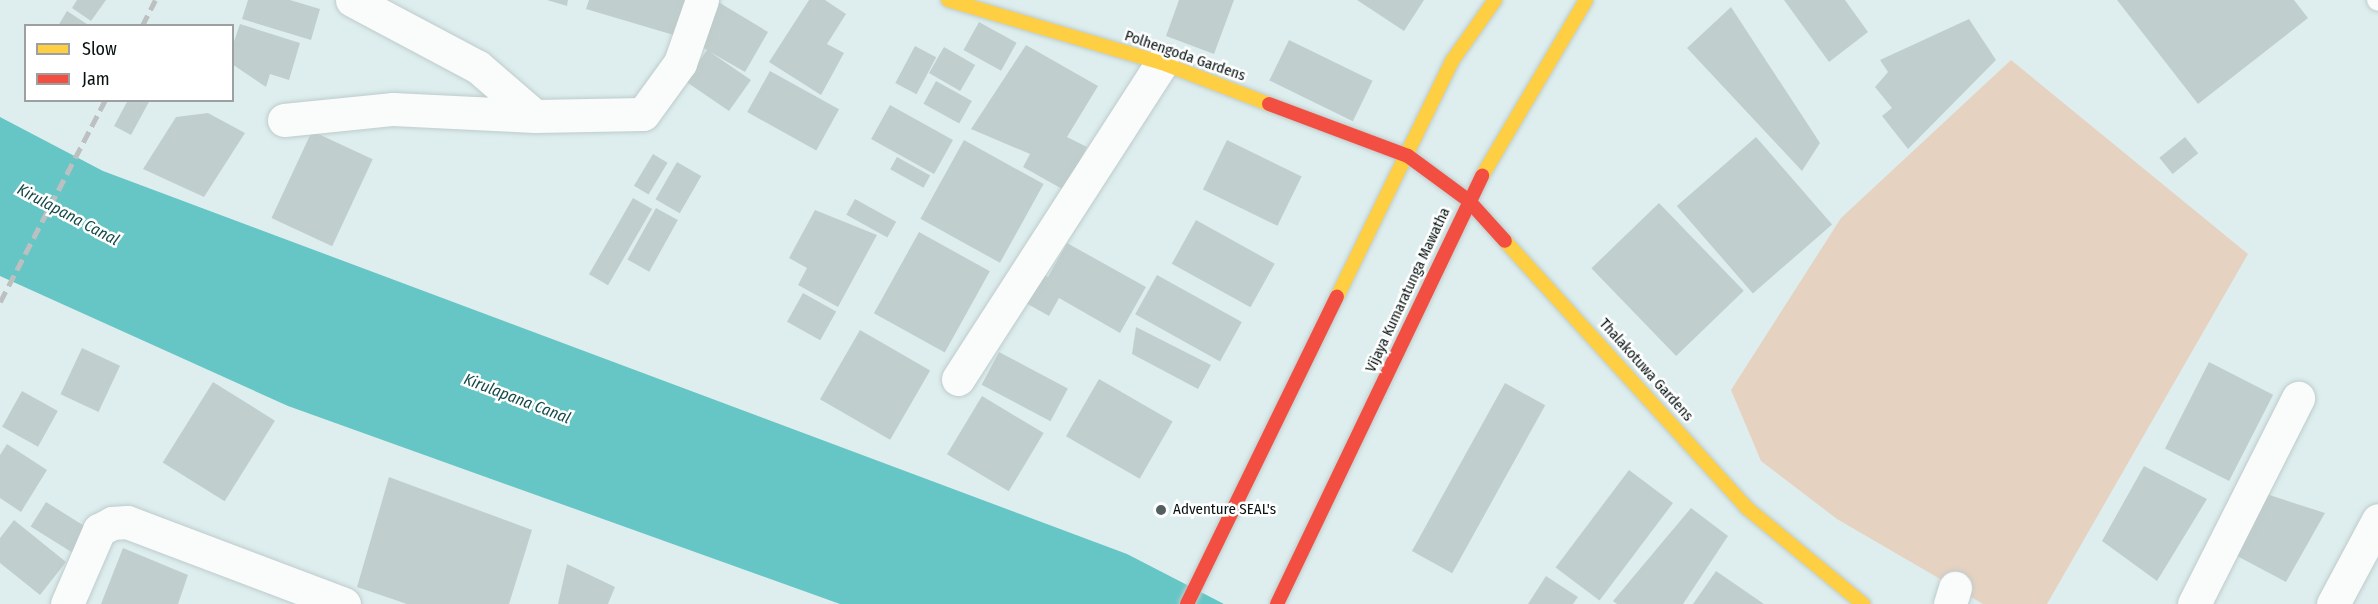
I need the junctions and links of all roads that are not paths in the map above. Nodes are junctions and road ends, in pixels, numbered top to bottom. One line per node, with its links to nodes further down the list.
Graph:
1 (352, 0): 7 (street)
2 (702, 0): 7 (street)
3 (948, 0): 6 (main road, Polhengoda Gardens)
4 (1496, 0): 9 (main road)
5 (1586, 0): 10 (main road, Vijaya Kumaratunga Mawatha)
6 (1162, 63): 9 (main road, Polhengoda Gardens); 11 (street)
7 (535, 116): 8 (street)
8 (284, 120)
9 (1408, 156): 10 (main road, Thalakotuwa Gardens); 17 (main road)
10 (1468, 200): 14 (main road, Vijaya Kumaratunga Mawatha); 18 (main road, Thalakotuwa Gardens)
11 (958, 379)
12 (2298, 398): 19 (street)
13 (2378, 520): 20 (street)
14 (1279, 600)
15 (67, 604): 16 (street)
16 (344, 604)
17 (1188, 604)
18 (1863, 604)
19 (2194, 604)
20 (2333, 604)

